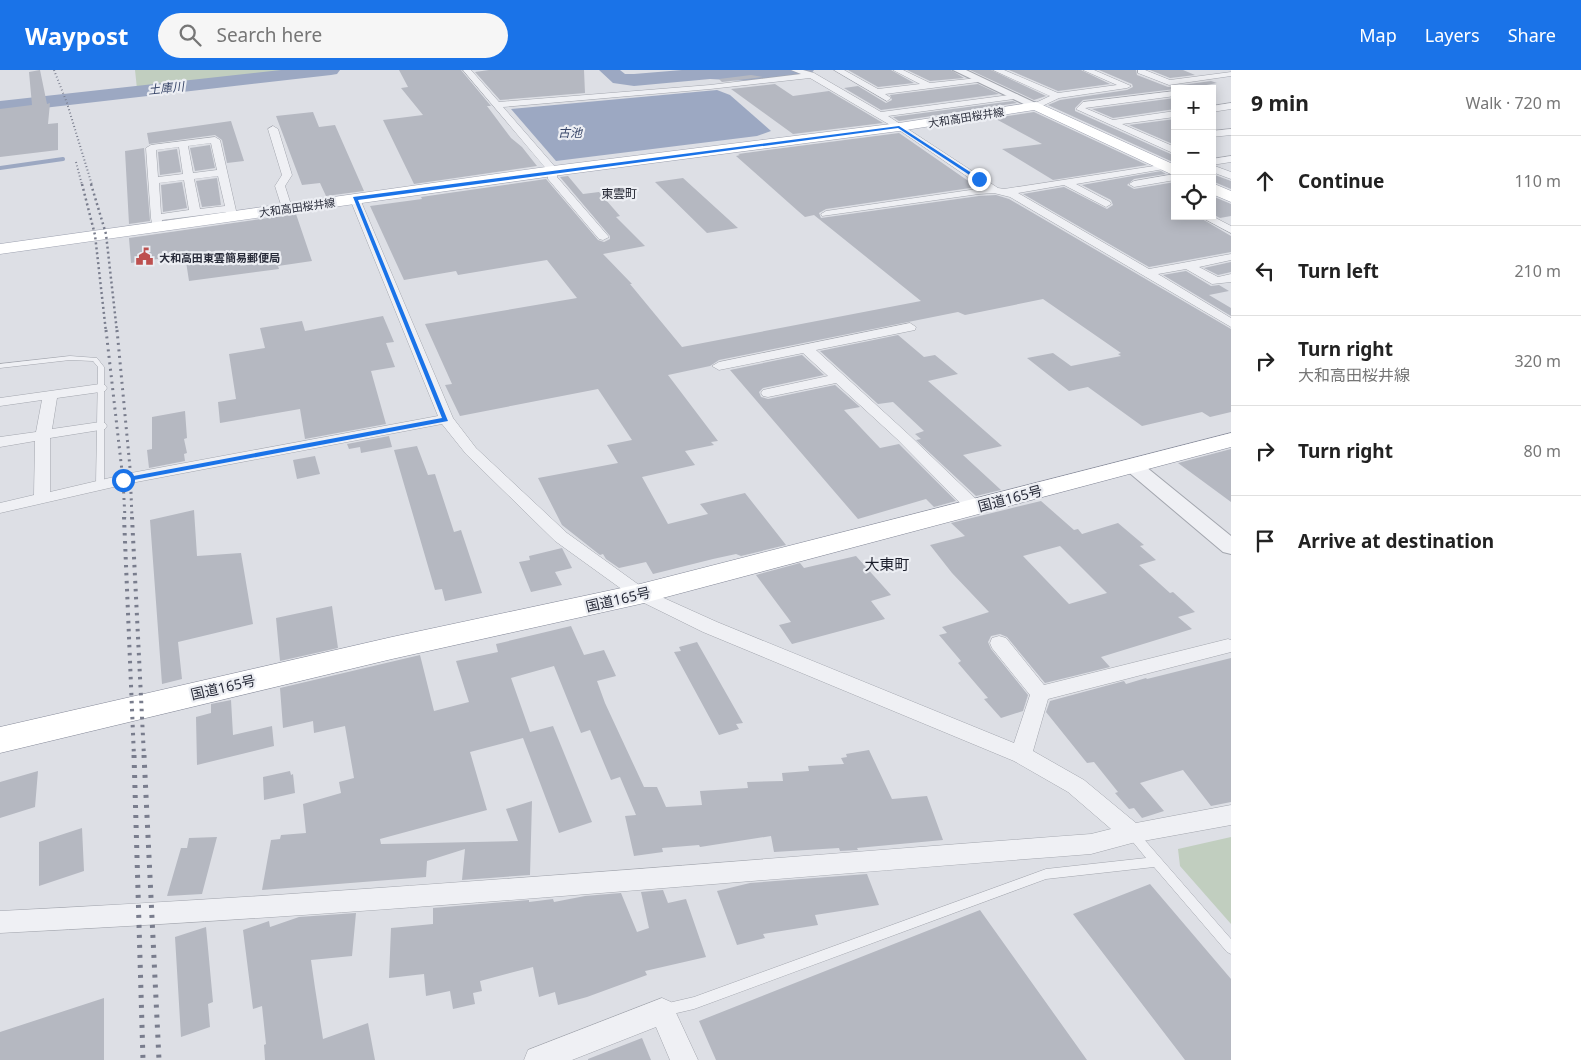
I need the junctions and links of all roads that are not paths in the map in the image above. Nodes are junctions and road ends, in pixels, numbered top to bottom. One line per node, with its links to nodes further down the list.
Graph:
1 (467, 70): 21 (street)
2 (822, 70): 11 (street)
3 (838, 70): 17 (street)
4 (897, 70): 16 (street)
5 (958, 70): 15 (street)
6 (998, 70): 20 (street)
7 (1087, 70): 14 (street)
8 (1131, 70): 10 (street)
9 (1152, 70): 10 (street)
10 (1141, 71): 13 (street)
11 (802, 73): 21 (street); 26 (street)
12 (1118, 74): 14 (street)
13 (1231, 74)
14 (1101, 76): 20 (street)
15 (978, 80): 16 (street); 19 (street)
16 (929, 86): 17 (street)
17 (877, 92): 25 (street)
18 (1171, 94): 28 (street)
19 (1014, 96): 22 (street); 25 (street)
20 (1057, 96): 22 (street)
21 (498, 105): 44 (street)
22 (1036, 106): 29 (main road, 大和高田桜井線); 30 (main road)
23 (1231, 106): 24 (street)
24 (1216, 108)
25 (909, 110): 26 (street)
26 (878, 115): 29 (street)
27 (1171, 115): 28 (street)
28 (1113, 123): 30 (street); 35 (street)
29 (899, 127): 44 (main road, 大和高田桜井線); 51 (street)
30 (1084, 128): 40 (main road)
31 (273, 129): 54 (street)
32 (1231, 132): 33 (street)
33 (1216, 134)
34 (1171, 141): 35 (street)
35 (1156, 143): 37 (street)
36 (183, 144): 45 (street); 46 (street); 48 (street)
37 (1171, 149)
38 (1231, 158): 39 (street)
39 (1216, 161)
40 (1171, 170)
41 (1171, 170): 49 (street)
42 (1171, 170): 50 (street)
43 (1216, 170): 47 (street)
44 (553, 171): 52 (main road, 大和高田桜井線); 61 (street)
45 (222, 172): 46 (street); 56 (street)
46 (189, 176): 48 (street); 55 (street)
47 (1231, 176)
48 (153, 181): 59 (street)
49 (1067, 183): 51 (street); 53 (street)
50 (1134, 184)
51 (999, 191): 57 (street); 65 (street)
52 (355, 198): 54 (main road, 大和高田桜井線); 77 (street)
53 (1106, 204)
54 (287, 208): 56 (main road, 大和高田桜井線)
55 (195, 212): 56 (street); 59 (street)
56 (231, 212): 59 (main road, 大和高田桜井線)
57 (826, 214)
58 (1212, 220): 60 (street)
59 (156, 222): 62 (main road, 大和高田桜井線)
60 (1231, 230)
61 (603, 237)
62 (0, 249)
63 (1231, 257): 64 (street)
64 (1187, 265): 65 (street); 66 (street)
65 (1147, 273): 67 (street)
66 (1231, 278)
67 (1231, 323)
68 (910, 327): 69 (street)
69 (806, 348): 71 (street); 72 (street)
70 (0, 366): 73 (lane)
71 (719, 366)
72 (838, 378): 74 (street); 86 (street)
73 (100, 388): 75 (street); 78 (lane)
74 (768, 393)
75 (50, 396): 76 (street); 79 (street)
76 (0, 402)
77 (446, 420): 83 (street); 88 (street)
78 (100, 426): 79 (street); 83 (lane)
79 (43, 436): 81 (street); 84 (street)
80 (1231, 440): 82 (main road, 国道165号)
81 (0, 442)
82 (1134, 466): 86 (main road, 国道165号); 87 (street)
83 (100, 485): 84 (street)
84 (42, 498): 85 (street)
85 (0, 508)
86 (975, 508): 88 (main road, 国道165号)
87 (1231, 546)
88 (640, 594): 92 (main road, 国道165号); 93 (street)
89 (999, 643): 91 (street)
90 (1228, 646): 91 (street)
91 (1040, 694): 93 (street)
92 (0, 740)
93 (1021, 755): 95 (street)
94 (1231, 815): 95 (street)
95 (1132, 832): 96 (lane); 97 (street)
96 (1157, 862): 98 (lane); 99 (lane)
97 (0, 922)
98 (1231, 948)
99 (662, 1011): 100 (street); 101 (street)
100 (538, 1060)
101 (684, 1060)

